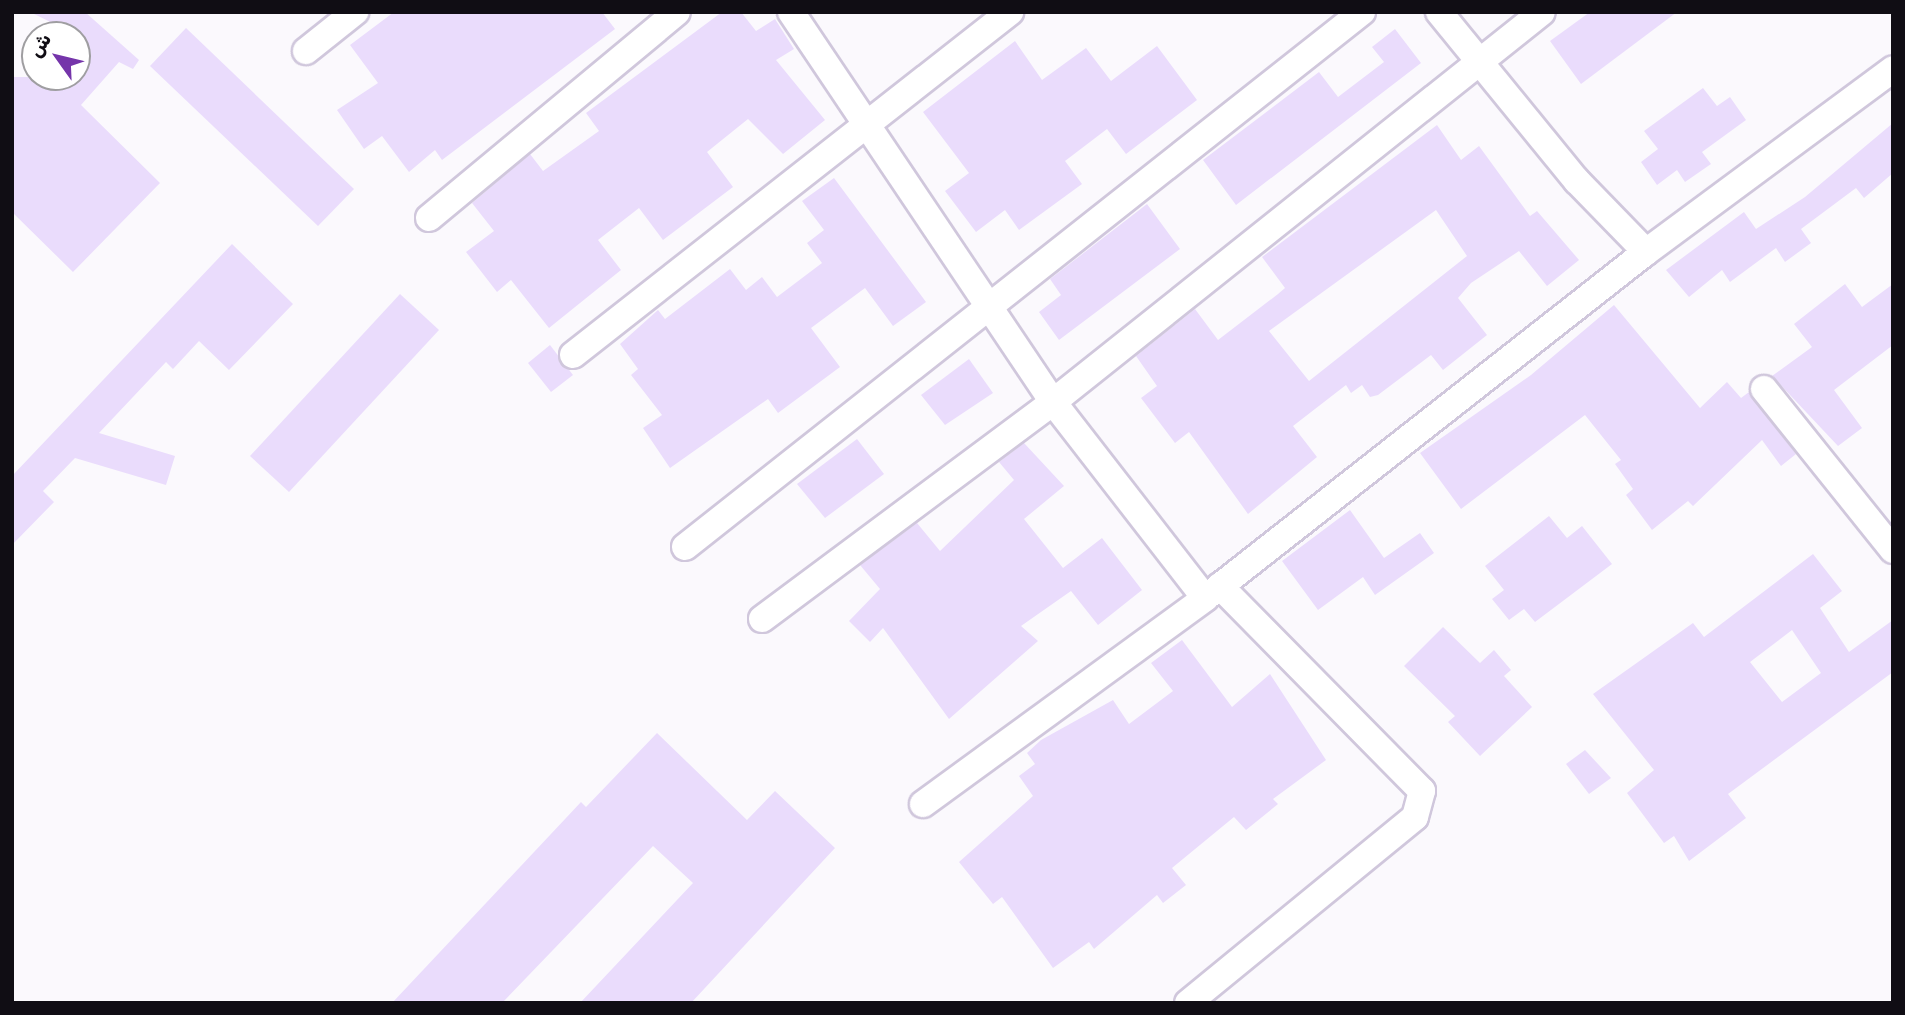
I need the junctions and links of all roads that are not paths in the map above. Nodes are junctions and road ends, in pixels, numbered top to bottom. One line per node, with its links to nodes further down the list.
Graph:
1 (355, 12): 8 (street)
2 (677, 12): 12 (street)
3 (791, 12): 11 (street)
4 (1010, 12): 11 (street)
5 (1362, 12): 14 (street)
6 (1439, 12): 9 (street)
7 (1542, 12): 9 (street)
8 (306, 51)
9 (1478, 59): 13 (street); 17 (street)
10 (1893, 69): 13 (street)
11 (866, 121): 14 (street); 15 (street)
12 (429, 218)
13 (1646, 252): 20 (street)
14 (987, 306): 17 (street); 18 (street)
15 (573, 355)
16 (1764, 389): 19 (street)
17 (1053, 402): 20 (street); 21 (street)
18 (685, 547)
19 (1893, 550)
20 (1212, 592): 22 (street); 23 (street)
21 (762, 619)
22 (923, 804)
23 (1188, 1003)

